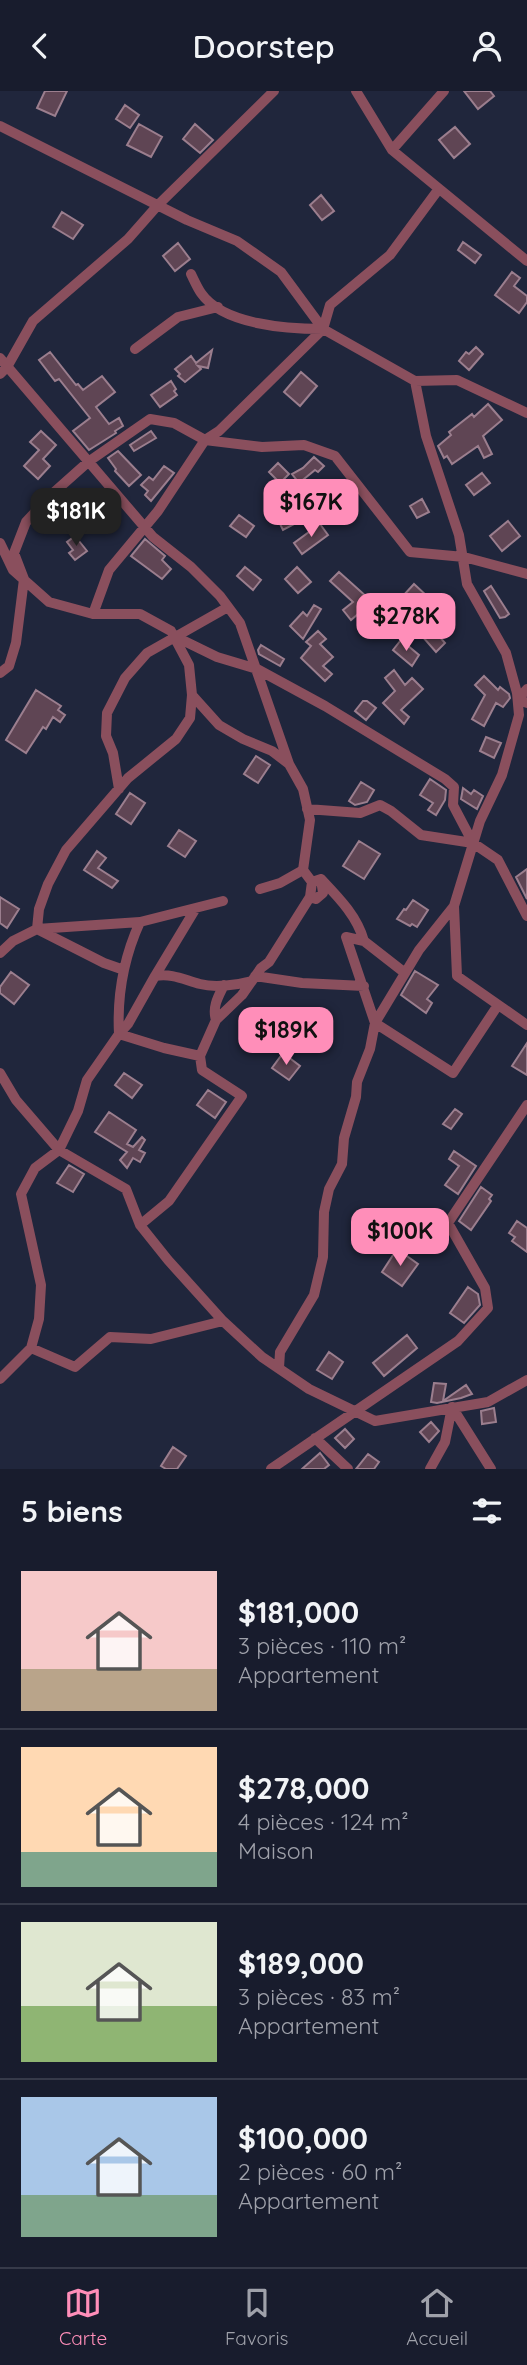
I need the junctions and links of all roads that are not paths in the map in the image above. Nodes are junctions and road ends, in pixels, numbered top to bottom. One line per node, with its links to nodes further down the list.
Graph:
1 (274, 91): 7 (street)
2 (356, 91): 5 (street)
3 (444, 91): 5 (street)
4 (0, 126): 7 (street)
5 (392, 150): 6 (street)
6 (438, 190): 8 (street); 11 (street)
7 (158, 205): 11 (street); 13 (street)
8 (527, 261)
9 (191, 274): 10 (street)
10 (218, 307): 11 (street); 12 (street)
11 (323, 329): 14 (street); 16 (street)
12 (135, 349)
13 (2, 366): 17 (street)
14 (415, 381): 15 (street); 20 (street)
15 (527, 413)
16 (205, 440): 17 (street); 18 (street); 20 (street)
17 (88, 462): 18 (street); 22 (street)
18 (145, 528): 23 (street); 24 (street)
19 (0, 543): 22 (street)
20 (464, 557): 21 (street); 30 (street)
21 (527, 574)
22 (24, 579): 24 (street); 27 (street)
23 (228, 607): 25 (street); 26 (street)
24 (93, 614): 25 (street)
25 (174, 636): 26 (street); 29 (street); 32 (street)
26 (257, 669): 31 (street); 34 (street)
27 (0, 673)
28 (527, 689): 30 (street)
29 (192, 695): 31 (street); 32 (street)
30 (522, 701): 34 (street)
31 (289, 764): 33 (street)
32 (119, 789): 43 (street)
33 (307, 809): 34 (street); 35 (street)
34 (473, 843): 39 (street); 41 (street)
35 (303, 870): 36 (street); 37 (street)
36 (316, 880): 46 (street); 51 (street)
37 (260, 889)
38 (223, 901): 40 (street)
39 (454, 906): 49 (street); 56 (street)
40 (196, 908): 42 (street); 50 (street)
41 (527, 916)
42 (140, 922): 43 (street); 48 (street)
43 (37, 929): 45 (street); 48 (street)
44 (0, 940): 45 (street)
45 (13, 941): 47 (street)
46 (364, 941): 49 (street); 54 (street)
47 (0, 953)
48 (124, 969): 60 (street)
49 (405, 973): 58 (street)
50 (155, 976): 52 (street); 60 (street)
51 (253, 979): 53 (street); 54 (street); 57 (street)
52 (206, 984): 53 (street); 55 (street)
53 (224, 985): 55 (street)
54 (364, 986): 58 (street)
55 (216, 1001): 57 (street)
56 (498, 1005): 58 (street); 59 (street)
57 (216, 1020): 61 (street)
58 (375, 1023): 68 (street)
59 (527, 1025)
60 (120, 1034): 61 (street); 64 (street)
61 (200, 1056): 65 (street)
62 (0, 1073): 64 (street)
63 (527, 1105): 72 (street)
64 (59, 1150): 65 (street); 67 (street)
65 (140, 1225): 66 (street)
66 (223, 1321): 67 (street); 68 (street)
67 (31, 1348): 69 (street)
68 (279, 1368): 72 (street)
69 (0, 1379)
70 (527, 1380): 71 (street)
71 (452, 1407): 72 (street); 76 (street); 77 (street)
72 (355, 1412): 73 (street)
73 (315, 1438): 74 (street); 75 (street)
74 (271, 1469)
75 (348, 1469)
76 (430, 1469)
77 (491, 1469)

